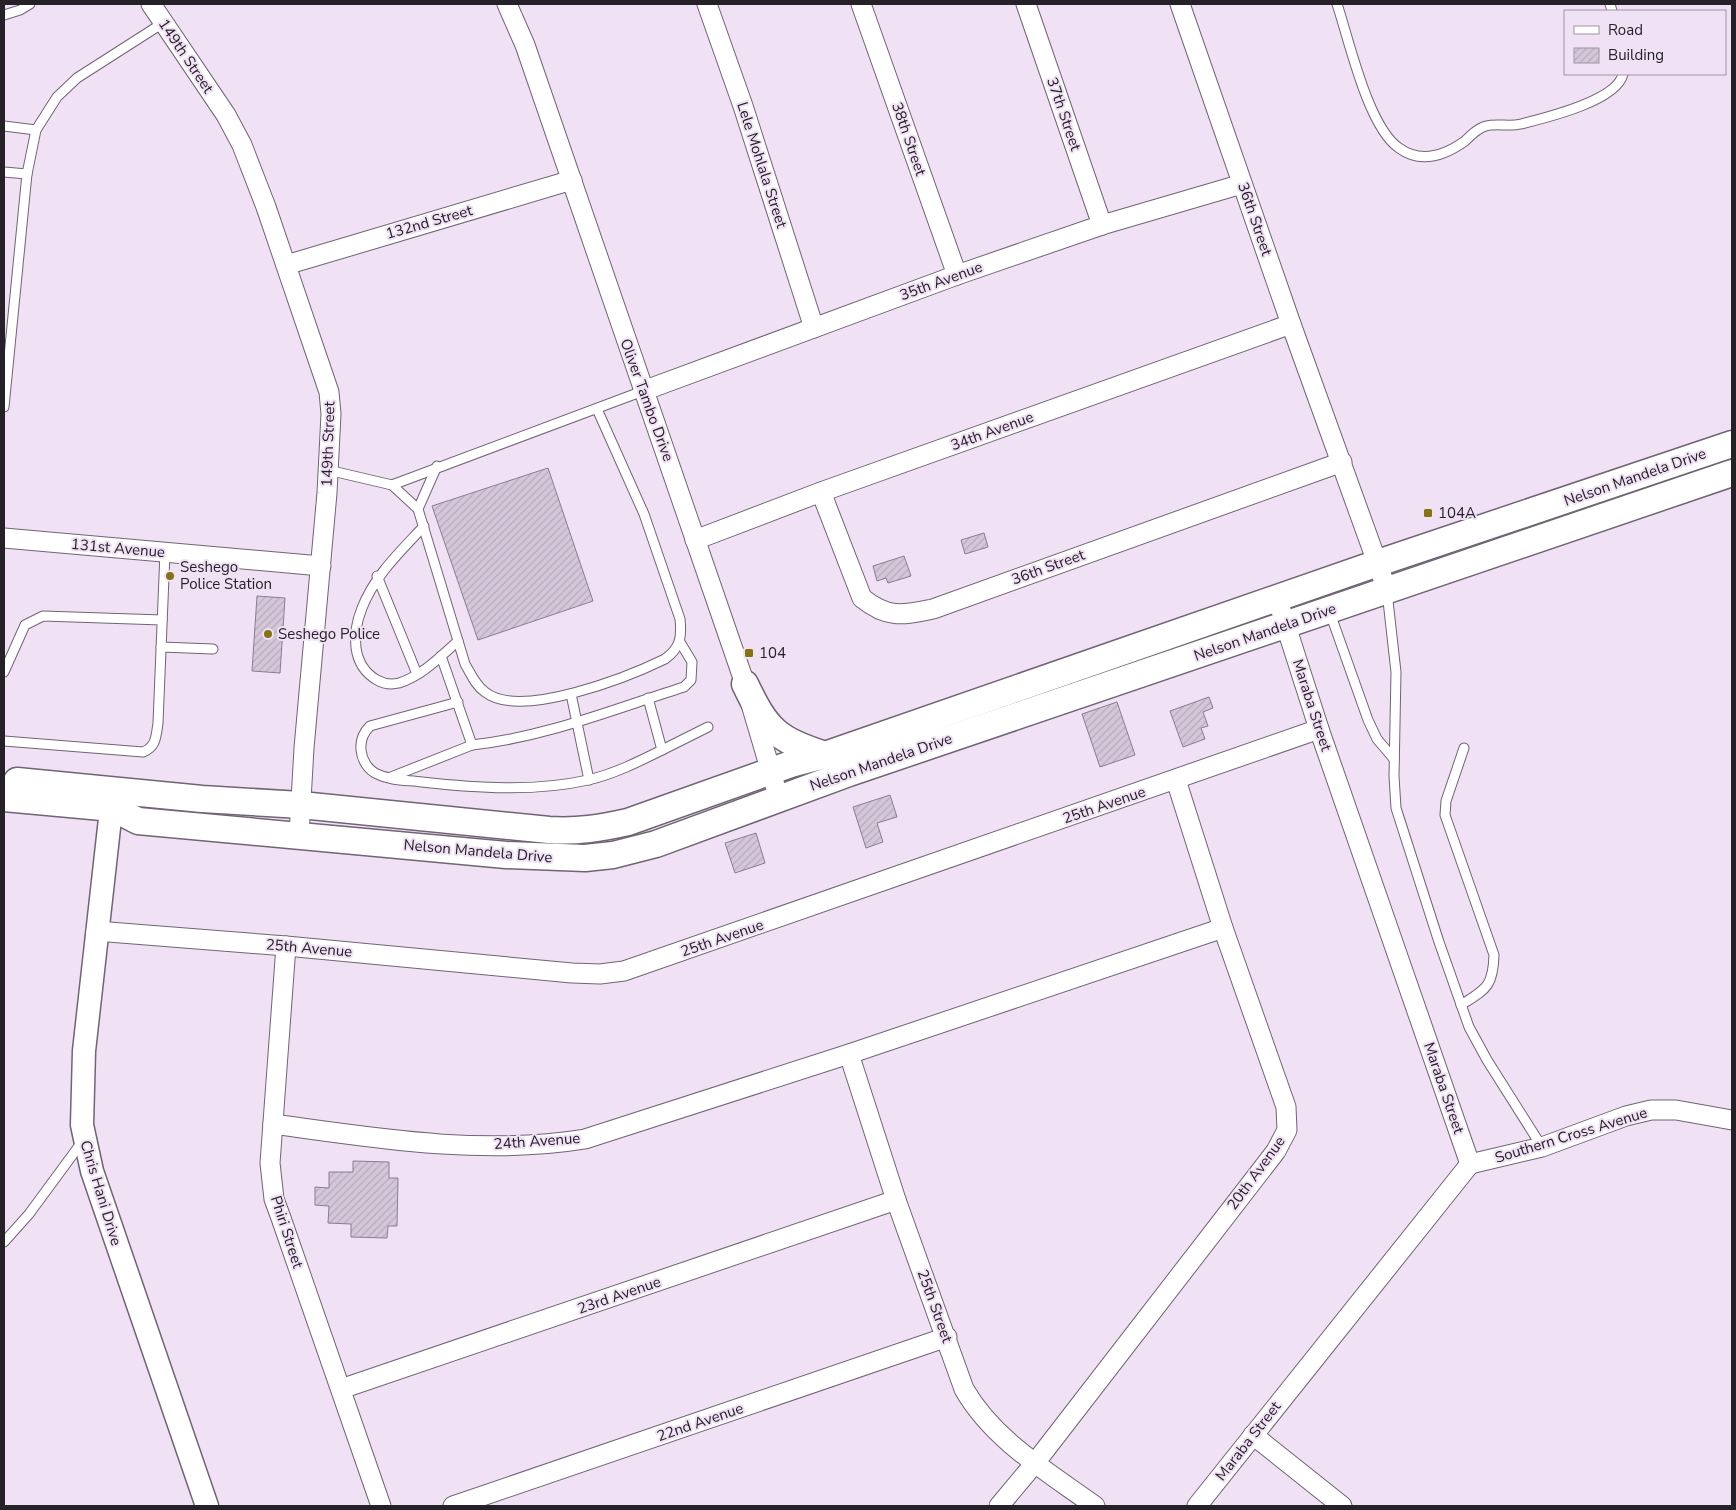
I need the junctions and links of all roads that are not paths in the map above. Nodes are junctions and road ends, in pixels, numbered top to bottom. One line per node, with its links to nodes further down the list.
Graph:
1 (30, 4): 9 (lane)
2 (507, 4): 15 (street, Oliver Tambo Drive)
3 (707, 4): 21 (street, Lele Mohlala Street)
4 (861, 4): 19 (street, 38th Street)
5 (1026, 4): 17 (street, 37th Street)
6 (1180, 4): 16 (street, 36th Street)
7 (1337, 4): 10 (lane)
8 (157, 10): 12 (lane); 18 (street, 149th Street)
9 (4, 15)
10 (1622, 75)
11 (4, 126): 12 (lane)
12 (36, 130): 14 (lane)
13 (4, 172): 14 (lane)
14 (27, 174): 23 (lane)
15 (572, 180): 18 (street, 132nd Street); 22 (street, Oliver Tambo Drive)
16 (1242, 184): 17 (street, 35th Avenue); 20 (street, 36th Street)
17 (1102, 225): 19 (street, 35th Avenue)
18 (286, 265): 28 (street, 149th Street)
19 (957, 275): 21 (street, 35th Avenue)
20 (1291, 324): 26 (street, 36th Street); 31 (street, 34th Avenue)
21 (814, 328): 22 (street, 35th Avenue)
22 (644, 391): 24 (lane); 35 (street, Oliver Tambo Drive)
23 (4, 407)
24 (597, 408): 27 (lane); 46 (lane)
25 (1732, 444): 37 (main road, Nelson Mandela Drive)
26 (1342, 462): 31 (street, 36th Street); 37 (street, 36th Street)
27 (437, 466): 30 (lane); 32 (lane)
28 (328, 470): 30 (lane); 38 (street, 149th Street)
29 (1732, 473): 40 (main road, Nelson Mandela Drive)
30 (392, 485): 32 (lane)
31 (821, 492): 35 (street, 34th Avenue)
32 (418, 509): 33 (lane)
33 (424, 526): 39 (lane); 45 (lane)
34 (4, 538): 36 (street, 131st Avenue)
35 (695, 540): 52 (street, Oliver Tambo Drive)
36 (166, 552): 38 (street, 131st Avenue); 43 (lane)
37 (1378, 563): 40 (street, 36th Street); 41 (main road, Nelson Mandela Drive)
38 (321, 566): 73 (street, 149th Street)
39 (377, 576): 51 (lane); 51 (lane)
40 (1387, 590): 42 (main road, Nelson Mandela Drive); 64 (lane)
41 (1276, 598): 44 (street, Maraba Street); 63 (main road, Nelson Mandela Drive)
42 (1329, 610): 44 (main road, Nelson Mandela Drive); 64 (lane)
43 (162, 620): 47 (lane); 50 (lane)
44 (1286, 625): 58 (street, Maraba Street); 72 (main road, Nelson Mandela Drive)
45 (458, 641): 49 (lane); 53 (lane)
46 (680, 642): 53 (lane); 54 (lane)
47 (161, 647): 48 (lane); 59 (lane)
48 (213, 649)
49 (441, 656): 51 (lane); 55 (lane)
50 (4, 672)
51 (417, 674)
52 (745, 684): 63 (main road); 65 (street, Oliver Tambo Drive)
53 (571, 694): 56 (lane)
54 (648, 698): 56 (lane); 62 (lane)
55 (458, 702): 60 (lane); 66 (lane)
56 (576, 723): 60 (lane); 68 (lane)
57 (708, 727): 62 (lane)
58 (1319, 729): 69 (street, 25th Avenue); 84 (street, Maraba Street)
59 (4, 741)
60 (472, 746): 66 (lane)
61 (1464, 748): 78 (lane)
62 (662, 750): 68 (lane)
63 (825, 755): 65 (main road, Nelson Mandela Drive)
64 (1394, 759): 78 (lane)
65 (770, 772): 72 (street, Oliver Tambo Drive); 73 (main road, Nelson Mandela Drive)
66 (388, 778): 68 (lane)
67 (4, 780): 71 (main road, Nelson Mandela Drive)
68 (590, 780)
69 (1176, 780): 75 (street, 20th Avenue); 77 (street, 25th Avenue)
70 (4, 798): 71 (main road, Nelson Mandela Drive)
71 (113, 798): 73 (main road, Nelson Mandela Drive); 74 (main road, Nelson Mandela Drive); 76 (street, Chris Hani Drive)
72 (779, 800): 74 (main road, Nelson Mandela Drive)
73 (301, 805): 74 (street, 149th Street)
74 (299, 835)
75 (1223, 928): 79 (street, 24th Avenue); 90 (street, 20th Avenue)
76 (96, 931): 77 (street, 25th Avenue); 82 (street, Chris Hani Drive)
77 (286, 946): 81 (street, Phiri Street)
78 (1462, 1005): 83 (lane)
79 (849, 1054): 81 (street, 24th Avenue); 85 (street, 25th Street)
80 (1732, 1120): 83 (street, Southern Cross Avenue)
81 (273, 1124): 88 (street, Phiri Street)
82 (84, 1140): 86 (lane); 91 (street, Chris Hani Drive)
83 (1542, 1147): 84 (street, Southern Cross Avenue)
84 (1470, 1164): 89 (street, Maraba Street)
85 (896, 1200): 87 (street, 25th Street); 88 (street, 23rd Avenue)
86 (4, 1242)
87 (947, 1337): 90 (street, 25th Street); 93 (street, 22nd Avenue)
88 (341, 1389): 92 (street, Phiri Street)
89 (1253, 1435): 96 (street, Maraba Street); 97 (street)
90 (1035, 1463): 94 (street, 20th Avenue); 95 (street, 25th Street)
91 (207, 1506)
92 (381, 1506)
93 (453, 1506)
94 (999, 1506)
95 (1095, 1506)
96 (1197, 1506)
97 (1342, 1506)

